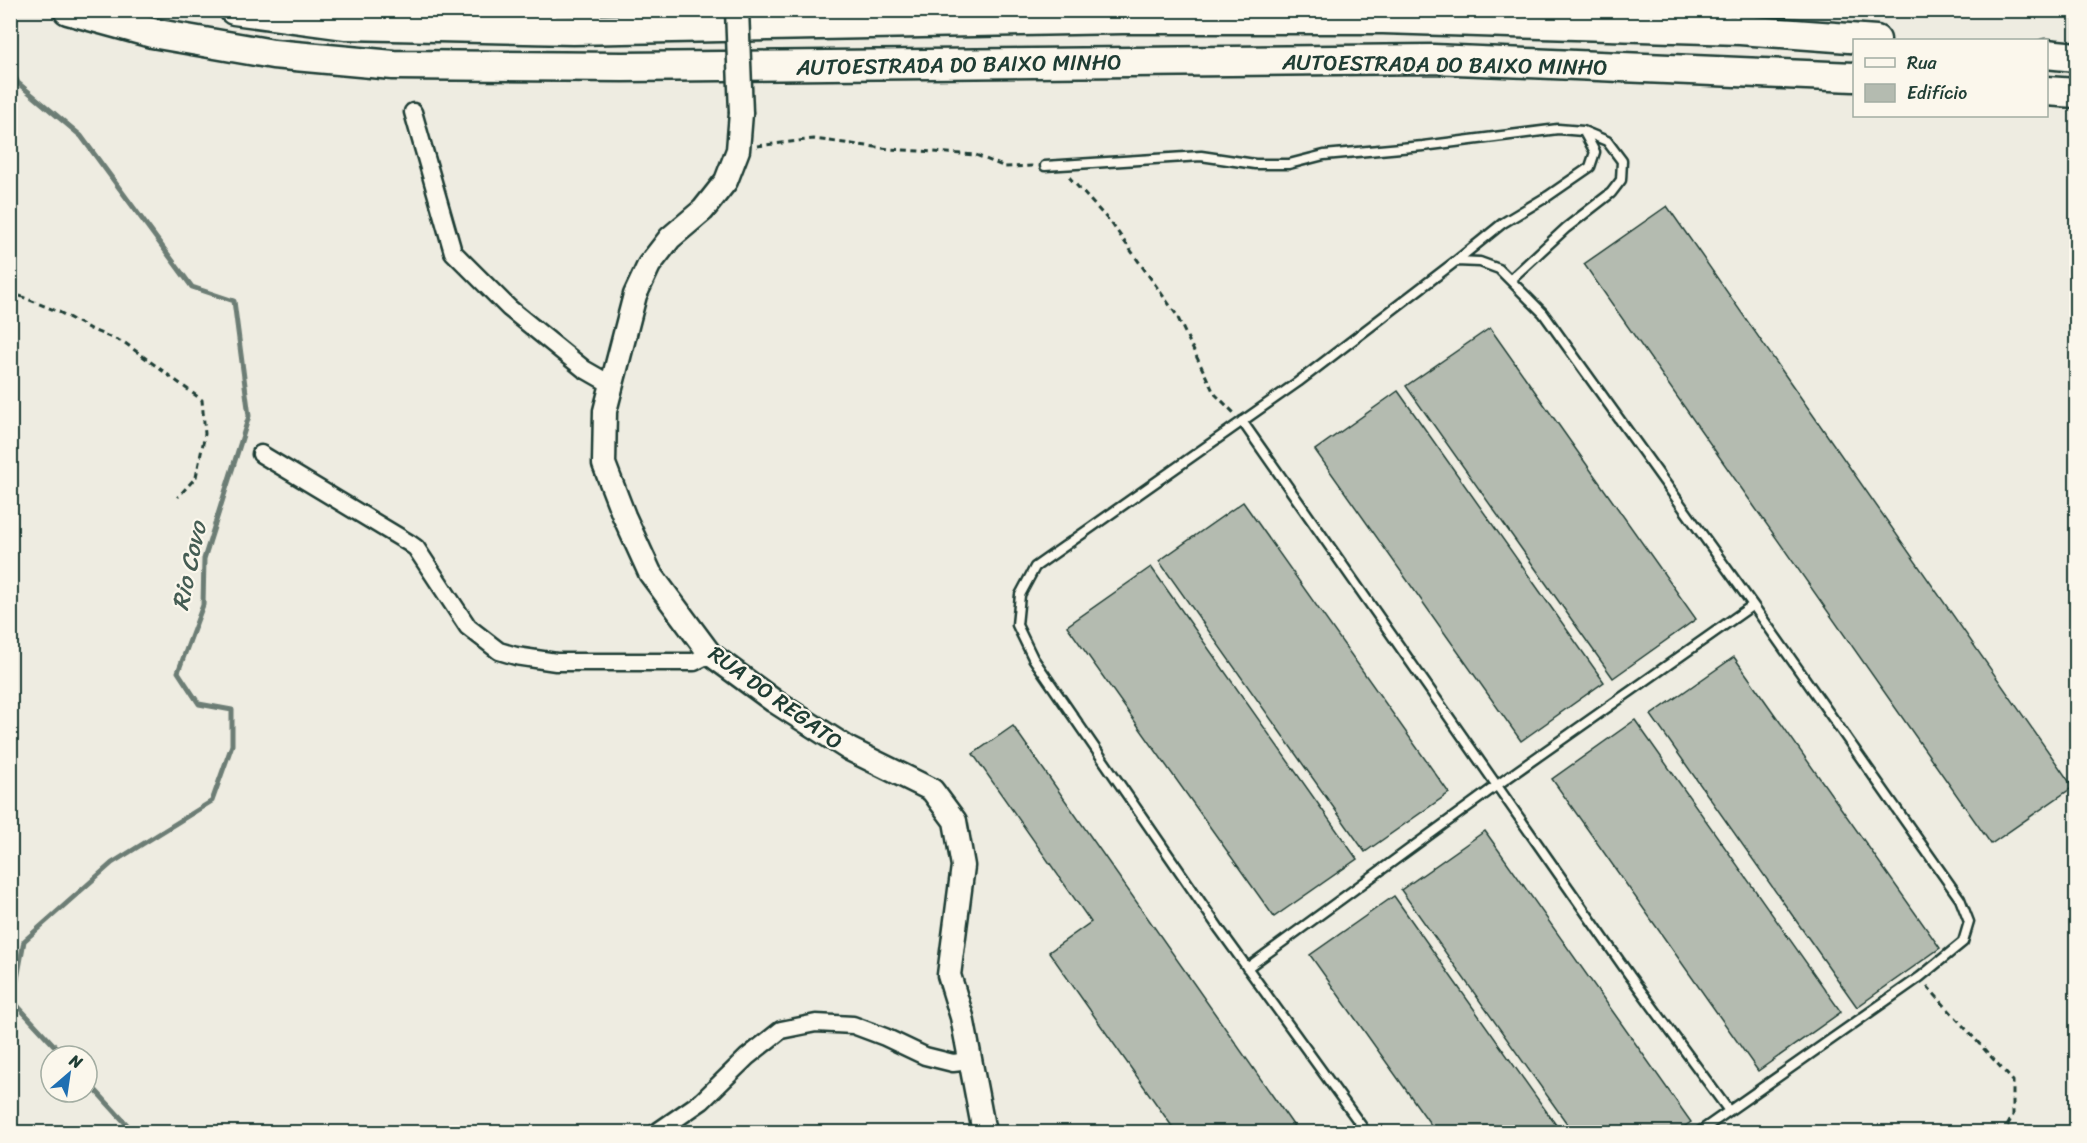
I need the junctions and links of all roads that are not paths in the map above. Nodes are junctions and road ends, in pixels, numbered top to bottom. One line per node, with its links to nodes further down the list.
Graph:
1 (68, 10): 7 (highway, AUTOESTRADA DO BAIXO MINHO)
2 (234, 10): 4 (highway, AUTOESTRADA DO BAIXO MINHO)
3 (737, 10): 15 (street, RUA DO REGATO, bridge)
4 (1862, 39)
5 (2048, 54): 6 (highway)
6 (2076, 57)
7 (1853, 77)
8 (2048, 91): 9 (highway)
9 (2076, 93)
10 (413, 112): 15 (street)
11 (1583, 131): 12 (lane); 13 (lane); 14 (lane)
12 (1045, 166)
13 (1456, 261): 14 (lane); 16 (lane)
14 (1510, 279): 18 (lane)
15 (612, 385): 19 (street, RUA DO REGATO)
16 (1242, 421): 20 (lane); 21 (lane)
17 (261, 454): 19 (street)
18 (1753, 605): 20 (lane); 23 (lane)
19 (710, 654): 22 (street, RUA DO REGATO)
20 (1496, 786): 21 (lane); 23 (lane)
21 (1247, 968): 26 (lane)
22 (970, 1061): 24 (street); 25 (street, RUA DO REGATO)
23 (1729, 1111): 27 (lane)
24 (657, 1132)
25 (984, 1132)
26 (1366, 1132)
27 (1699, 1132)

